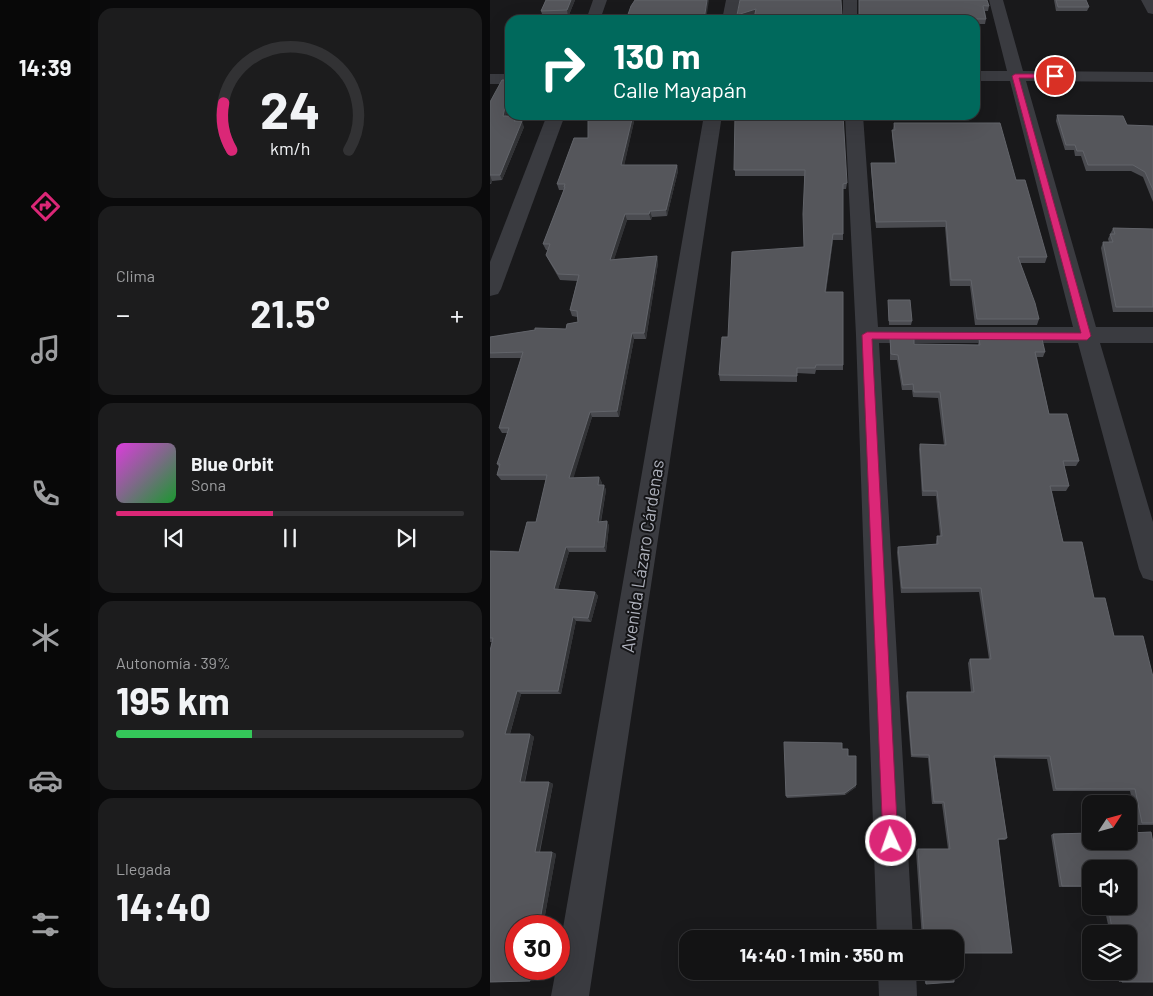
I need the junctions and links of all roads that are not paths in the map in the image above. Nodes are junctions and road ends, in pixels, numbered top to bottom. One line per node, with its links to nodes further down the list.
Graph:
1 (600, 0): 7 (street)
2 (733, 0): 8 (street)
3 (850, 0): 9 (street)
4 (996, 0): 11 (street)
5 (1148, 0): 6 (street)
6 (1153, 10)
7 (595, 15)
8 (730, 15)
9 (850, 15)
10 (980, 76): 11 (street)
11 (1015, 76): 12 (street); 21 (street)
12 (1153, 77)
13 (490, 79): 14 (street)
14 (505, 79)
15 (554, 120): 18 (street)
16 (712, 120): 25 (street, Avenida Lázaro Cárdenas)
17 (854, 120): 19 (street)
18 (490, 289)
19 (867, 335): 21 (street); 23 (street)
20 (1153, 335): 21 (street)
21 (1087, 336): 22 (street)
22 (1153, 569)
23 (895, 930)
24 (897, 980): 26 (street)
25 (570, 996)
26 (898, 996)

